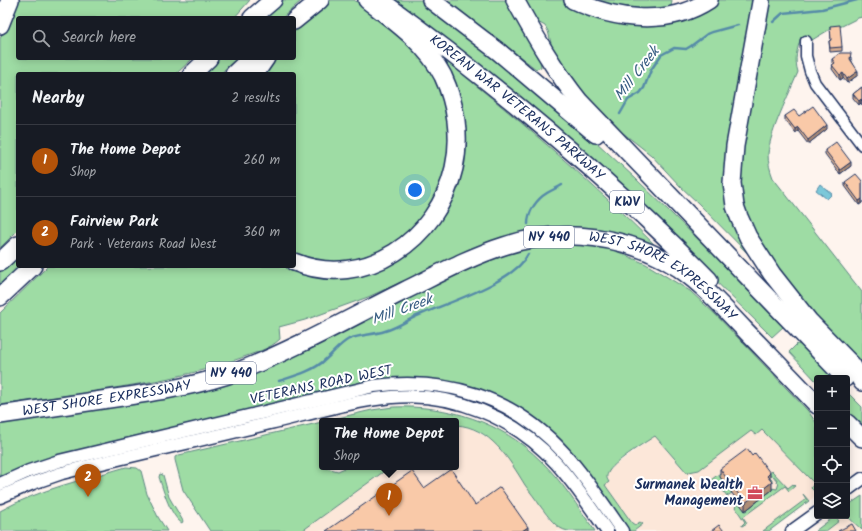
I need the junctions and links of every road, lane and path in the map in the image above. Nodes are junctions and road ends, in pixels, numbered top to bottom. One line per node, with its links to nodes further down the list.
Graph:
1 (10, 0): 13 (highway)
2 (273, 0): 11 (highway)
3 (320, 0): 12 (highway)
4 (367, 0): 25 (highway)
5 (380, 0): 31 (highway, KOREAN WAR VETERANS PARKWAY / KWV)
6 (431, 0): 22 (highway, KOREAN WAR VETERANS PARKWAY / KWV)
7 (515, 0): 22 (highway)
8 (573, 0): 9 (highway)
9 (709, 0)
10 (761, 2): 29 (highway)
11 (254, 16)
12 (297, 20)
13 (0, 25)
14 (806, 41): 21 (street)
15 (207, 60): 18 (highway)
16 (249, 60): 19 (highway)
17 (265, 60): 20 (highway)
18 (194, 72)
19 (236, 72)
20 (256, 72)
21 (862, 145)
22 (675, 201): 28 (highway)
23 (16, 247): 24 (highway)
24 (0, 262)
25 (296, 263)
26 (31, 268): 27 (highway)
27 (0, 297)
28 (841, 375)
29 (862, 382)
30 (850, 384): 32 (highway)
31 (814, 389)
32 (862, 396)
33 (814, 402): 34 (highway, WEST SHORE EXPRESSWAY / NY 440)
34 (0, 415)
35 (850, 426): 36 (highway)
36 (862, 438)
37 (850, 439): 38 (highway)
38 (862, 451)
39 (862, 478): 42 (street)
40 (0, 484): 41 (street, VETERANS ROAD WEST)
41 (589, 485): 43 (street); 47 (street, VETERANS ROAD WEST)
42 (850, 488)
43 (579, 492): 44 (street, VETERANS ROAD WEST); 46 (street, VETERANS ROAD WEST)
44 (0, 497)
45 (814, 514): 48 (street)
46 (609, 531)
47 (622, 531)
48 (792, 531)

